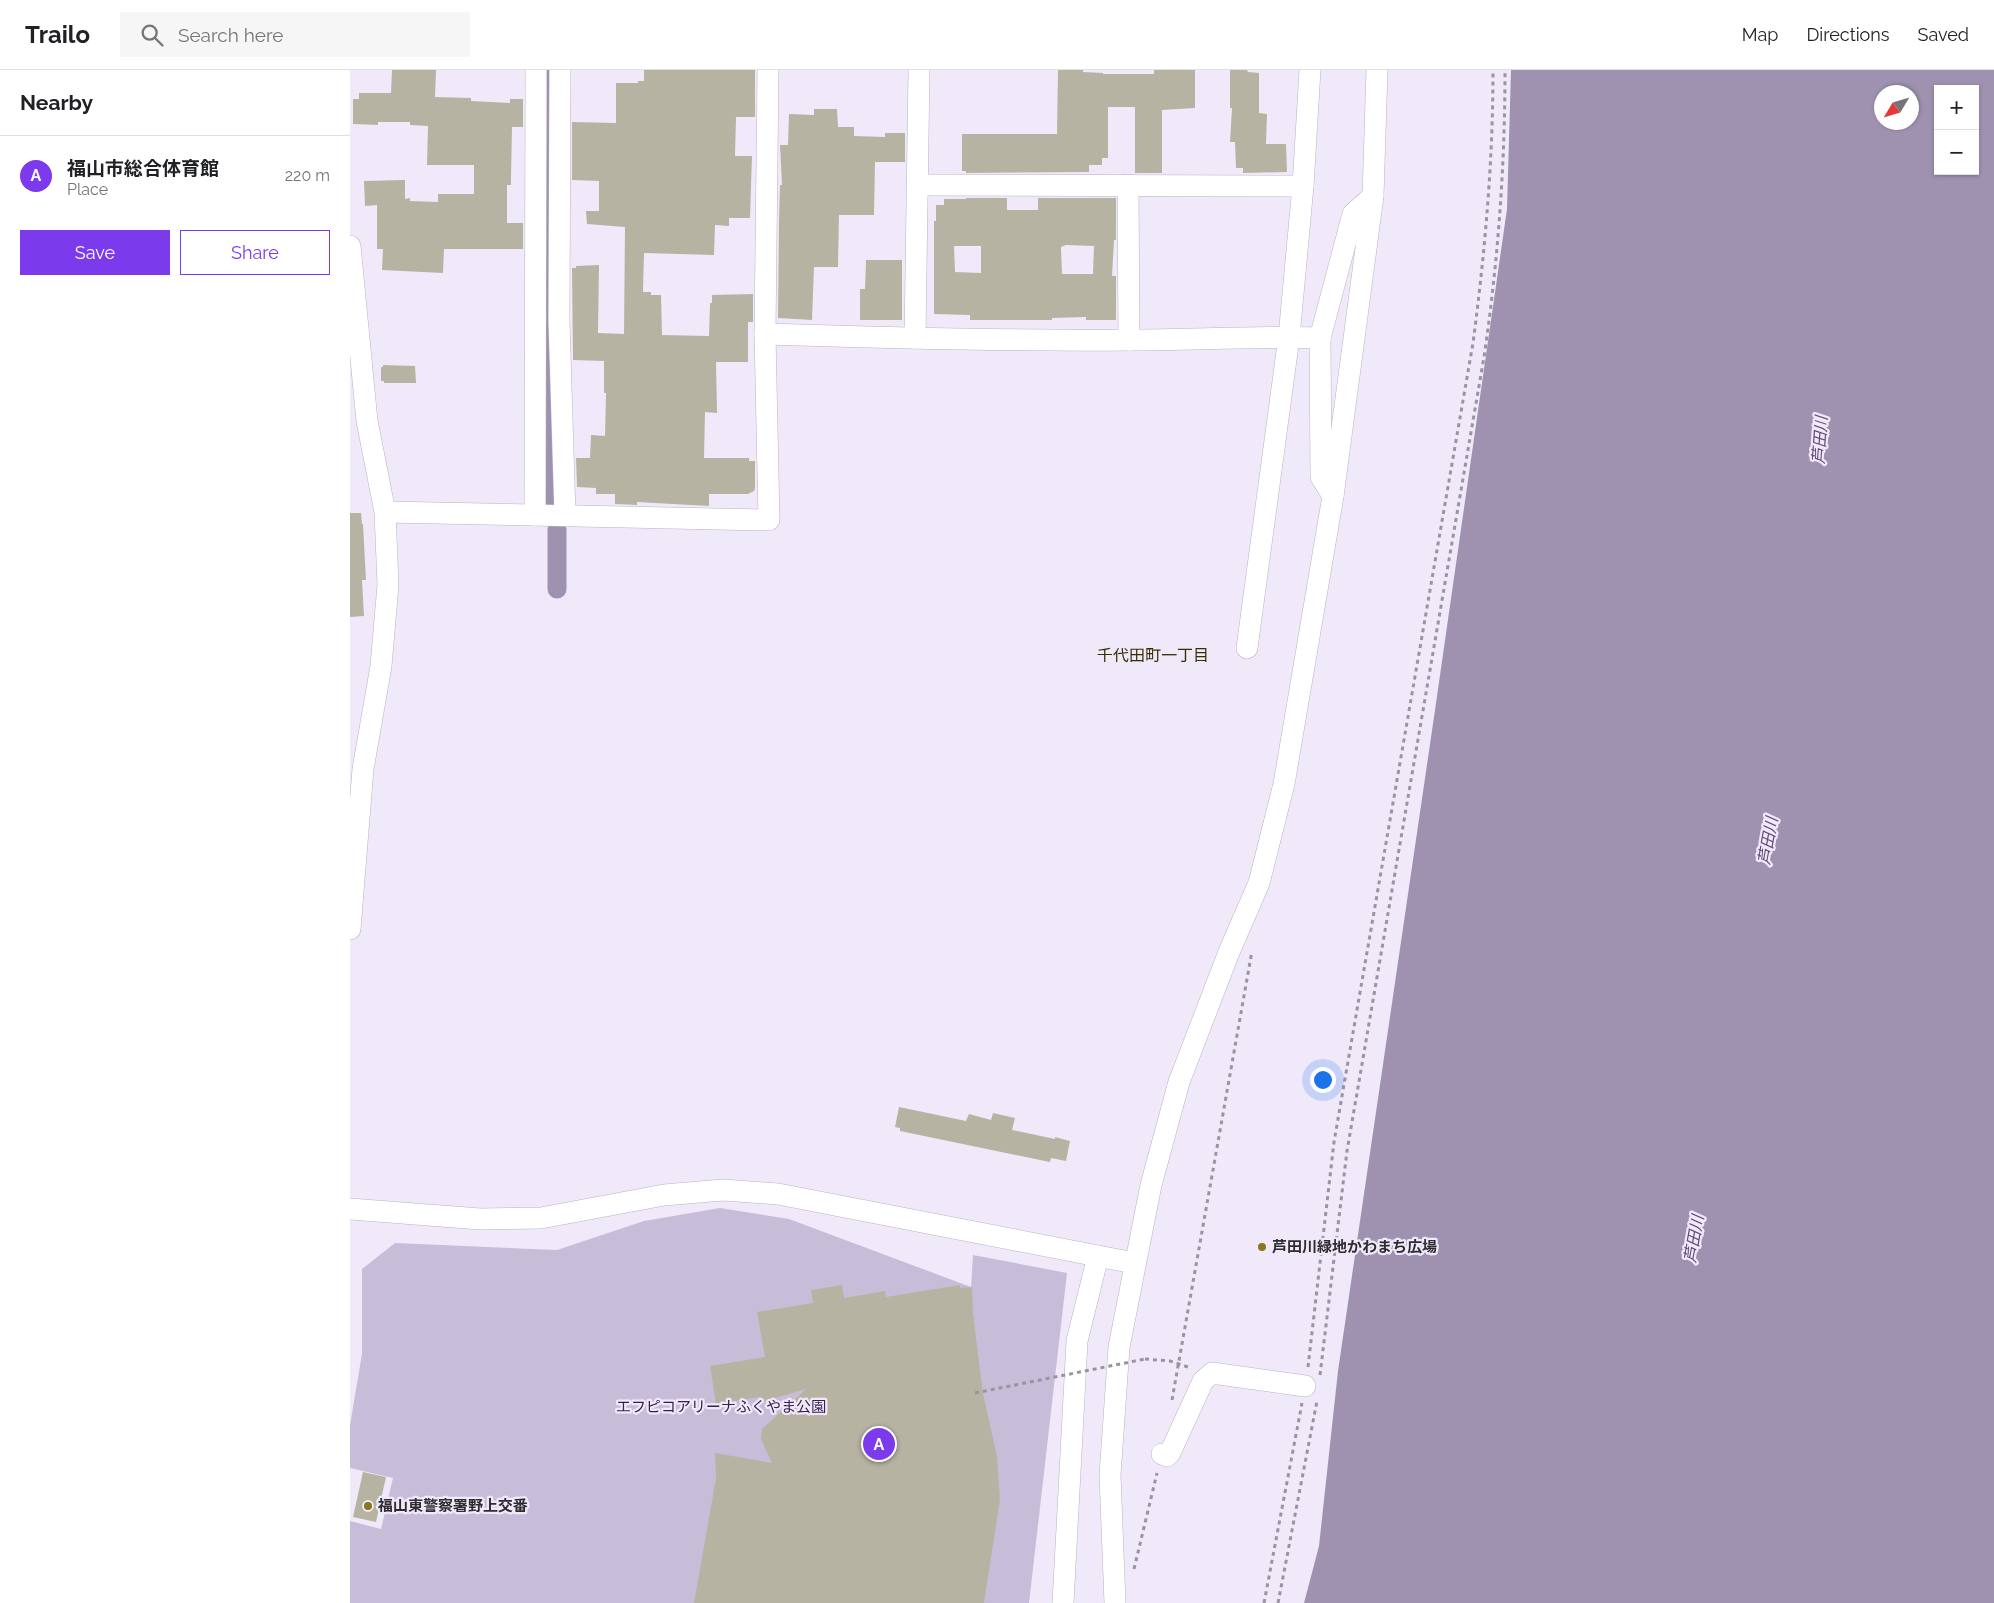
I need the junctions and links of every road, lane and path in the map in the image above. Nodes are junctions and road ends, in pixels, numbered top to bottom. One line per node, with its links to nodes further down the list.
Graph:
1 (536, 70): 22 (street)
2 (560, 70): 21 (street)
3 (768, 70): 14 (street)
4 (919, 70): 9 (street)
5 (1310, 70): 11 (street)
6 (1377, 70): 12 (street)
7 (1493, 70): 32 (path)
8 (1505, 70): 32 (path)
9 (918, 185): 10 (street); 16 (street)
10 (1128, 185): 11 (street); 18 (street)
11 (1303, 186): 15 (street)
12 (1373, 196): 17 (street); 19 (street)
13 (350, 246): 20 (street)
14 (765, 334): 16 (street); 21 (street)
15 (1288, 337): 17 (street); 18 (street); 23 (street)
16 (916, 338): 18 (street)
17 (1320, 338): 19 (street)
18 (1129, 340)
19 (1333, 496): 29 (street)
20 (385, 512): 22 (street); 24 (street)
21 (565, 515): 22 (street)
22 (535, 516)
23 (1247, 648)
24 (357, 770): 25 (street)
25 (350, 929)
26 (1252, 942): 30 (path)
27 (350, 1208): 28 (street)
28 (1098, 1256): 29 (street); 37 (street)
29 (1134, 1263): 38 (street)
30 (1178, 1364): 31 (path); 33 (path, bridge); 34 (path)
31 (1185, 1367)
32 (1314, 1389): 35 (street); 39 (path); 40 (path)
33 (975, 1393)
34 (1170, 1409)
35 (1162, 1454): 36 (path)
36 (1132, 1575)
37 (1063, 1603)
38 (1115, 1603)
39 (1264, 1603)
40 (1278, 1603)

